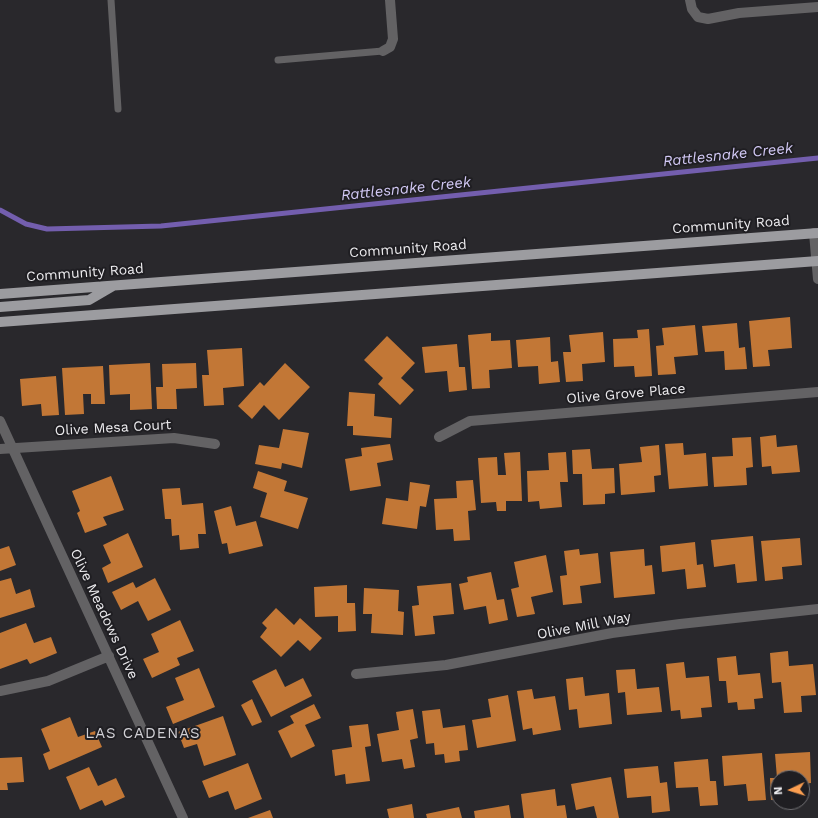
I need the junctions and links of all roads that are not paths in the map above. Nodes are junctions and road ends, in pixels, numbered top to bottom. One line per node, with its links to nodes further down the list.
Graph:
1 (111, 0): 7 (lane)
2 (390, 0): 5 (street)
3 (690, 0): 4 (street)
4 (818, 7)
5 (383, 51): 6 (lane)
6 (278, 60)
7 (118, 109)
8 (816, 233): 9 (street); 11 (main road, Community Road)
9 (817, 261): 10 (street); 14 (main road)
10 (818, 279)
11 (115, 285): 12 (main road, Community Road); 13 (main road)
12 (0, 294)
13 (0, 307)
14 (0, 322)
15 (818, 392): 17 (street, Olive Grove Place)
16 (0, 421): 19 (street, Olive Meadows Drive)
17 (439, 437)
18 (215, 444): 19 (street, Olive Mesa Court)
19 (12, 448): 20 (street, Olive Mesa Court); 22 (street, Olive Meadows Drive)
20 (0, 449)
21 (818, 609): 23 (street, Olive Mill Way)
22 (109, 656): 24 (street); 25 (street, Olive Meadows Drive)
23 (356, 674)
24 (0, 691)
25 (183, 818)

